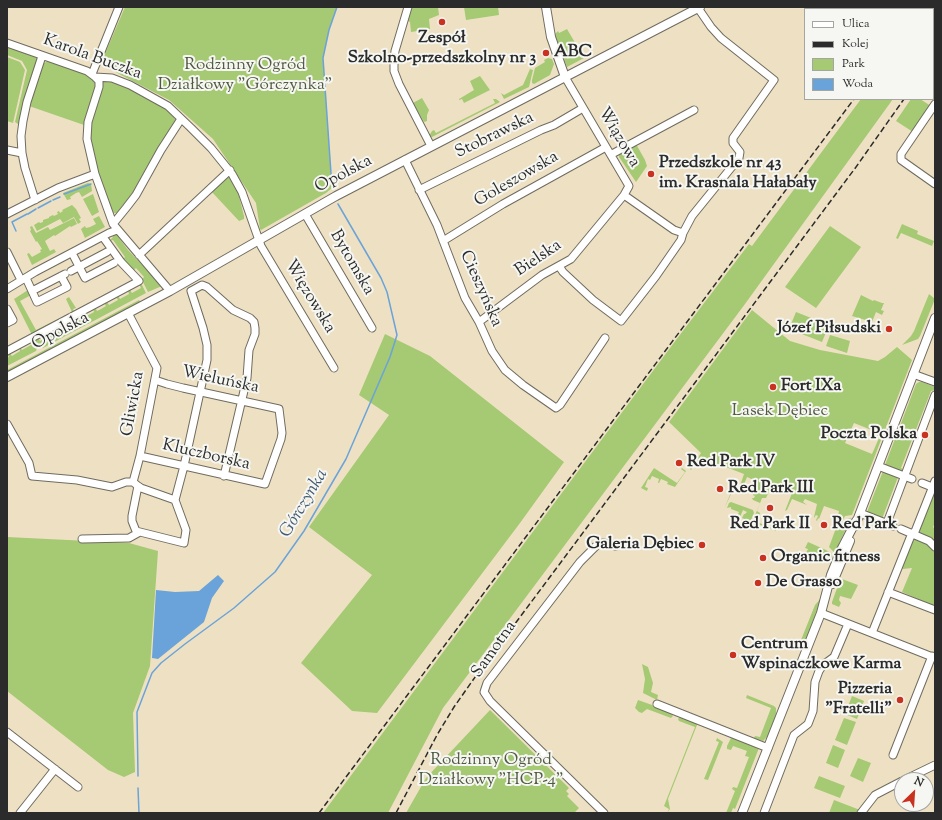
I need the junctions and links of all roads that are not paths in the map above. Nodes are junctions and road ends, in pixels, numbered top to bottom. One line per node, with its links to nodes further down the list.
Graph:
1 (119, 7): 7 (street)
2 (408, 7): 13 (street)
3 (546, 7): 8 (street)
4 (699, 7): 8 (street, Opolska); 29 (street)
5 (7, 43): 6 (street, Karola Buczka)
6 (42, 56): 7 (street, Karola Buczka); 16 (street)
7 (94, 75): 12 (street, Karola Buczka); 20 (street)
8 (565, 77): 10 (street, Wiązowa); 13 (street, Opolska)
9 (935, 104): 21 (street)
10 (583, 108): 14 (street, Wiązowa); 22 (street, Stobrawska)
11 (694, 110): 17 (street)
12 (181, 119): 19 (street, Karola Buczka); 27 (street)
13 (431, 146): 18 (street, Opolska)
14 (606, 147): 17 (street, Wiązowa); 32 (street, Goleszowska)
15 (7, 150): 16 (street)
16 (22, 153): 24 (street)
17 (612, 154): 23 (street, Wiązowa)
18 (405, 160): 22 (street, Cieszyńska); 26 (street, Opolska)
19 (230, 170): 31 (street, Karola Buczka); 36 (street)
20 (95, 174): 24 (street); 27 (street)
21 (935, 184)
22 (419, 190): 32 (street, Cieszyńska)
23 (624, 195): 29 (street, Wiązowa); 38 (street, Bielska)
24 (35, 200): 25 (street)
25 (7, 214)
26 (305, 214): 31 (street, Opolska); 50 (street, Bytomska)
27 (113, 224): 28 (street)
28 (117, 230): 30 (street); 36 (street)
29 (683, 233): 38 (street)
30 (103, 237): 35 (street); 52 (street)
31 (259, 240): 44 (street, Opolska); 53 (street, Więzowska)
32 (443, 241): 48 (street, Cieszyńska)
33 (7, 252): 41 (street)
34 (107, 252): 39 (street)
35 (72, 253): 39 (street); 41 (street)
36 (139, 255): 44 (street)
37 (114, 263): 39 (street)
38 (559, 266): 48 (street, Bielska)
39 (79, 267): 40 (street)
40 (66, 273): 43 (street); 43 (street)
41 (23, 279): 42 (street); 43 (street)
42 (8, 287)
43 (32, 291)
44 (170, 291): 46 (street, Opolska)
45 (7, 309): 49 (street)
46 (128, 313): 55 (street, Opolska); 56 (street, Gliwicka)
47 (935, 318): 54 (street)
48 (479, 322): 51 (street, Cieszyńska)
49 (7, 323)
50 (372, 328)
51 (605, 338)
52 (7, 351)
53 (334, 368)
54 (913, 374): 57 (street); 64 (street)
55 (7, 377)
56 (155, 380): 58 (street, Wieluńska); 62 (street, Gliwicka)
57 (935, 382)
58 (199, 392): 60 (street, Wieluńska); 60 (street); 63 (street)
59 (935, 395): 66 (street)
60 (242, 400): 65 (street); 70 (street, Wieluńska)
61 (7, 424): 69 (street)
62 (140, 456): 63 (street, Kluczborska); 69 (street, Gliwicka)
63 (184, 466): 65 (street, Kluczborska); 72 (street)
64 (878, 466): 66 (street); 73 (street)
65 (224, 476): 70 (street, Kluczborska)
66 (904, 476): 67 (street); 73 (street)
67 (912, 479)
68 (922, 483): 71 (street)
69 (136, 484): 72 (street); 75 (street, Gliwicka)
70 (265, 484)
71 (934, 484): 76 (street)
72 (175, 500): 75 (street)
73 (860, 513): 82 (street)
74 (901, 529): 76 (street)
75 (138, 533): 77 (street)
76 (913, 533): 79 (street); 80 (street)
77 (82, 539)
78 (616, 546): 96 (street, Samotna)
79 (935, 547)
80 (888, 592): 81 (street); 84 (street)
81 (935, 610)
82 (821, 613): 83 (street); 88 (street)
83 (848, 624): 84 (street); 98 (street)
84 (872, 633): 85 (street)
85 (934, 657): 89 (street)
86 (656, 704): 88 (street)
87 (8, 735): 91 (street)
88 (768, 748): 97 (street)
89 (893, 755)
90 (935, 765): 92 (street)
91 (55, 769): 94 (street); 95 (street)
92 (921, 772)
93 (894, 785): 99 (street)
94 (78, 787)
95 (20, 813)
96 (604, 813)
97 (742, 813)
98 (764, 813)
99 (861, 813)

